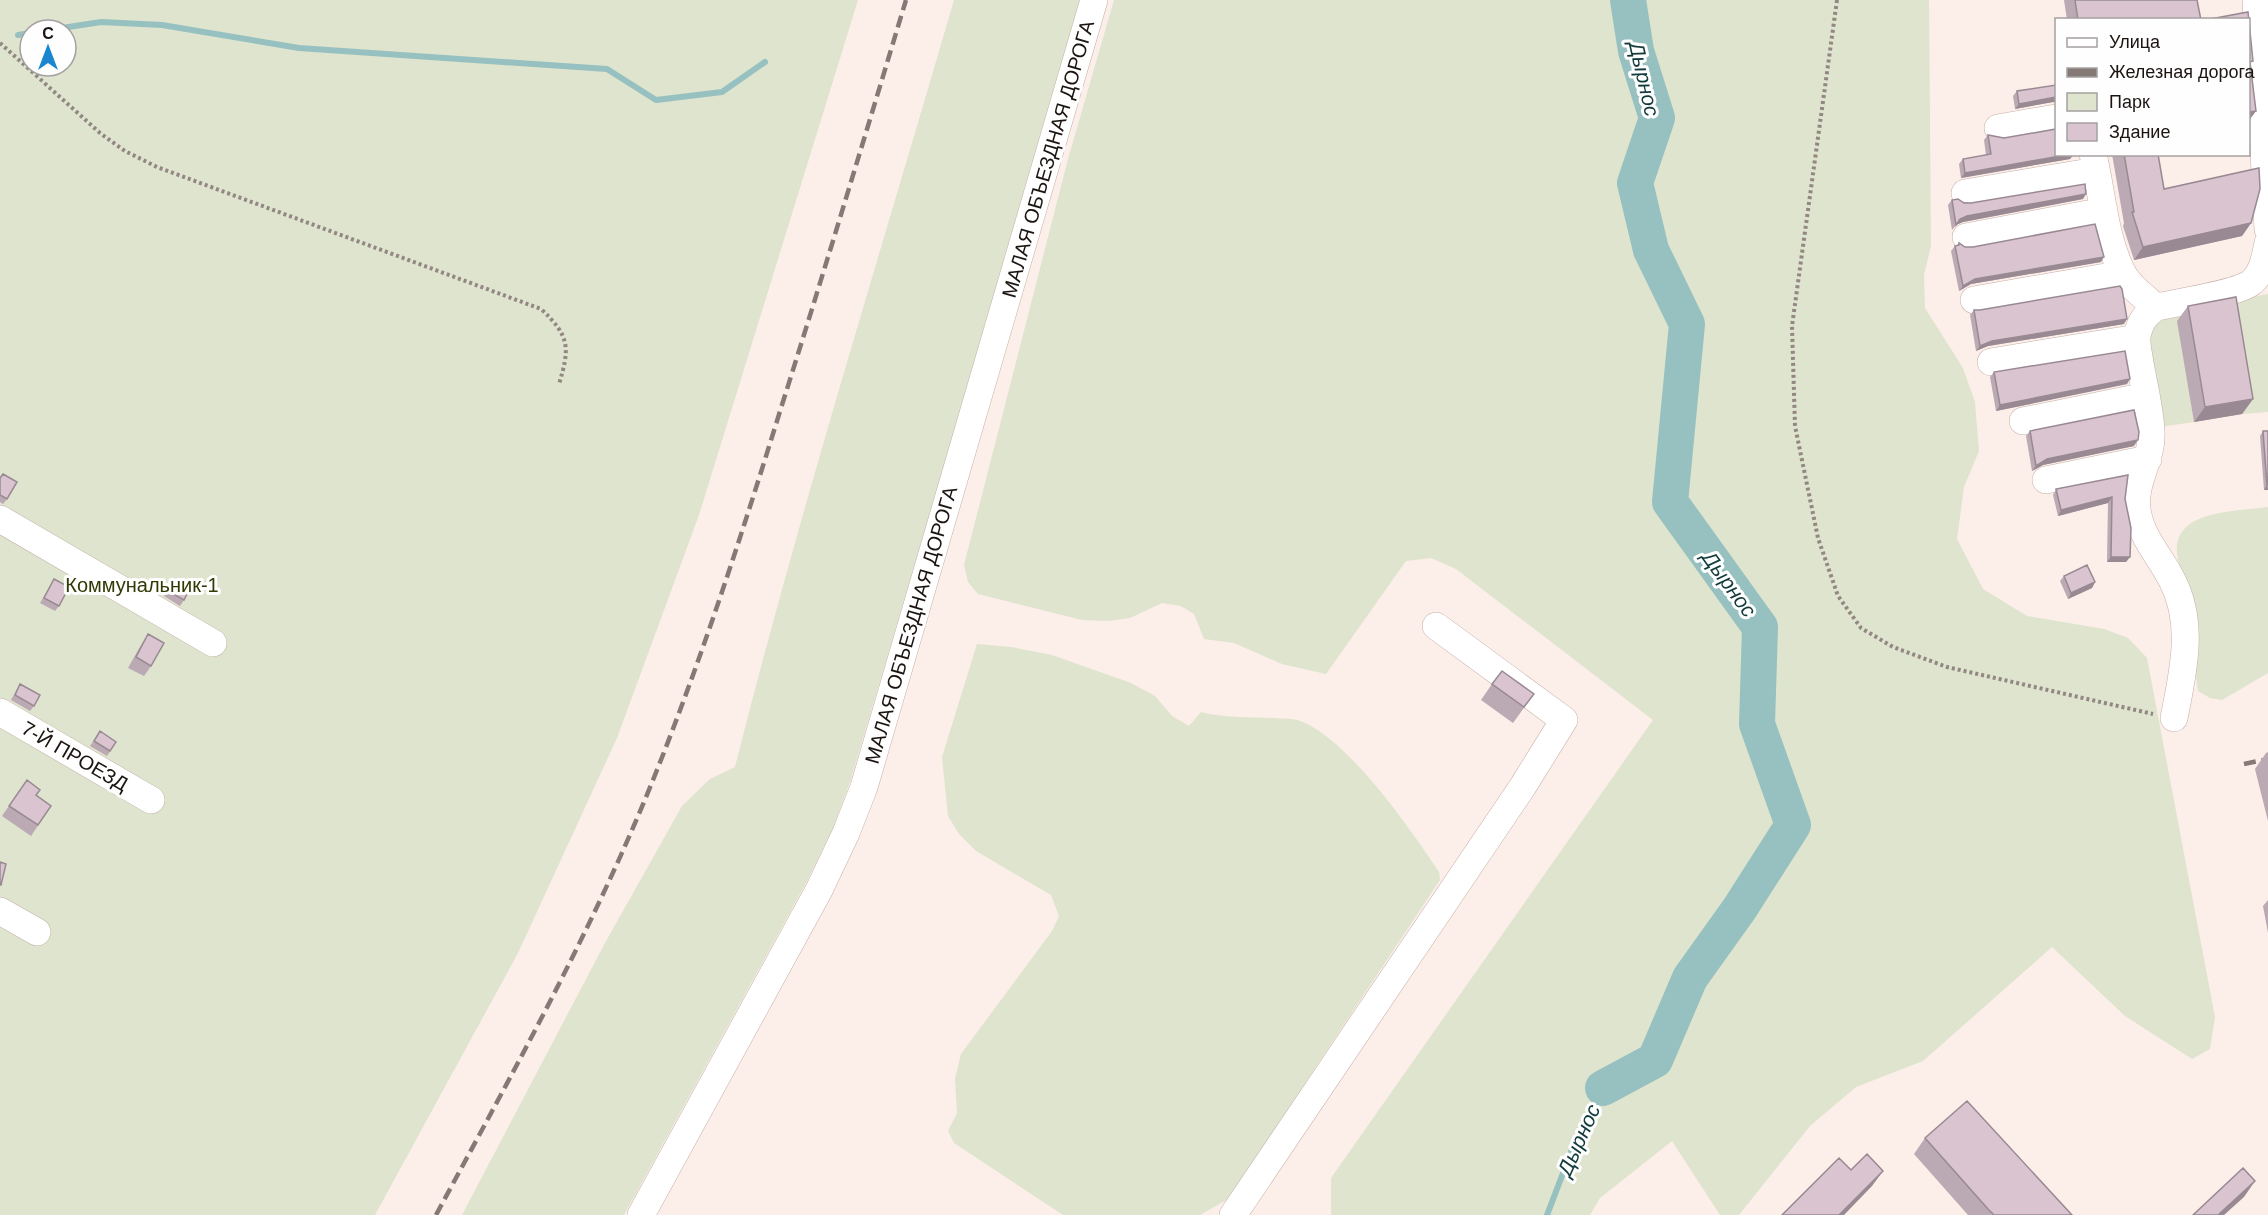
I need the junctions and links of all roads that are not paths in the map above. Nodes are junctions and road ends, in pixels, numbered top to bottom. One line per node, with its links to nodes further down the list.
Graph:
1 (1094, 0): 28 (street, МАЛАЯ ОБЪЕЗДНАЯ ДОРОГА)
2 (2256, 0): 8 (street)
3 (2055, 118): 4 (street)
4 (1998, 128)
5 (2095, 163): 6 (street); 7 (street)
6 (1965, 193)
7 (2104, 211): 9 (street); 11 (street)
8 (2268, 229)
9 (1966, 237)
10 (2268, 243): 13 (street)
11 (2123, 274): 12 (street); 13 (street)
12 (1974, 300)
13 (2156, 307): 14 (street)
14 (2137, 338): 15 (street); 16 (street)
15 (1991, 362)
16 (2145, 396): 17 (street); 18 (street)
17 (2023, 421)
18 (2148, 459): 19 (street); 24 (street)
19 (2046, 480)
20 (0, 519): 22 (street)
21 (1436, 626): 29 (street)
22 (213, 643)
23 (0, 712): 25 (street, 7-Й ПРОЕЗД)
24 (2174, 718)
25 (151, 800)
26 (0, 911): 27 (street)
27 (37, 932)
28 (641, 1215)
29 (1233, 1215)

